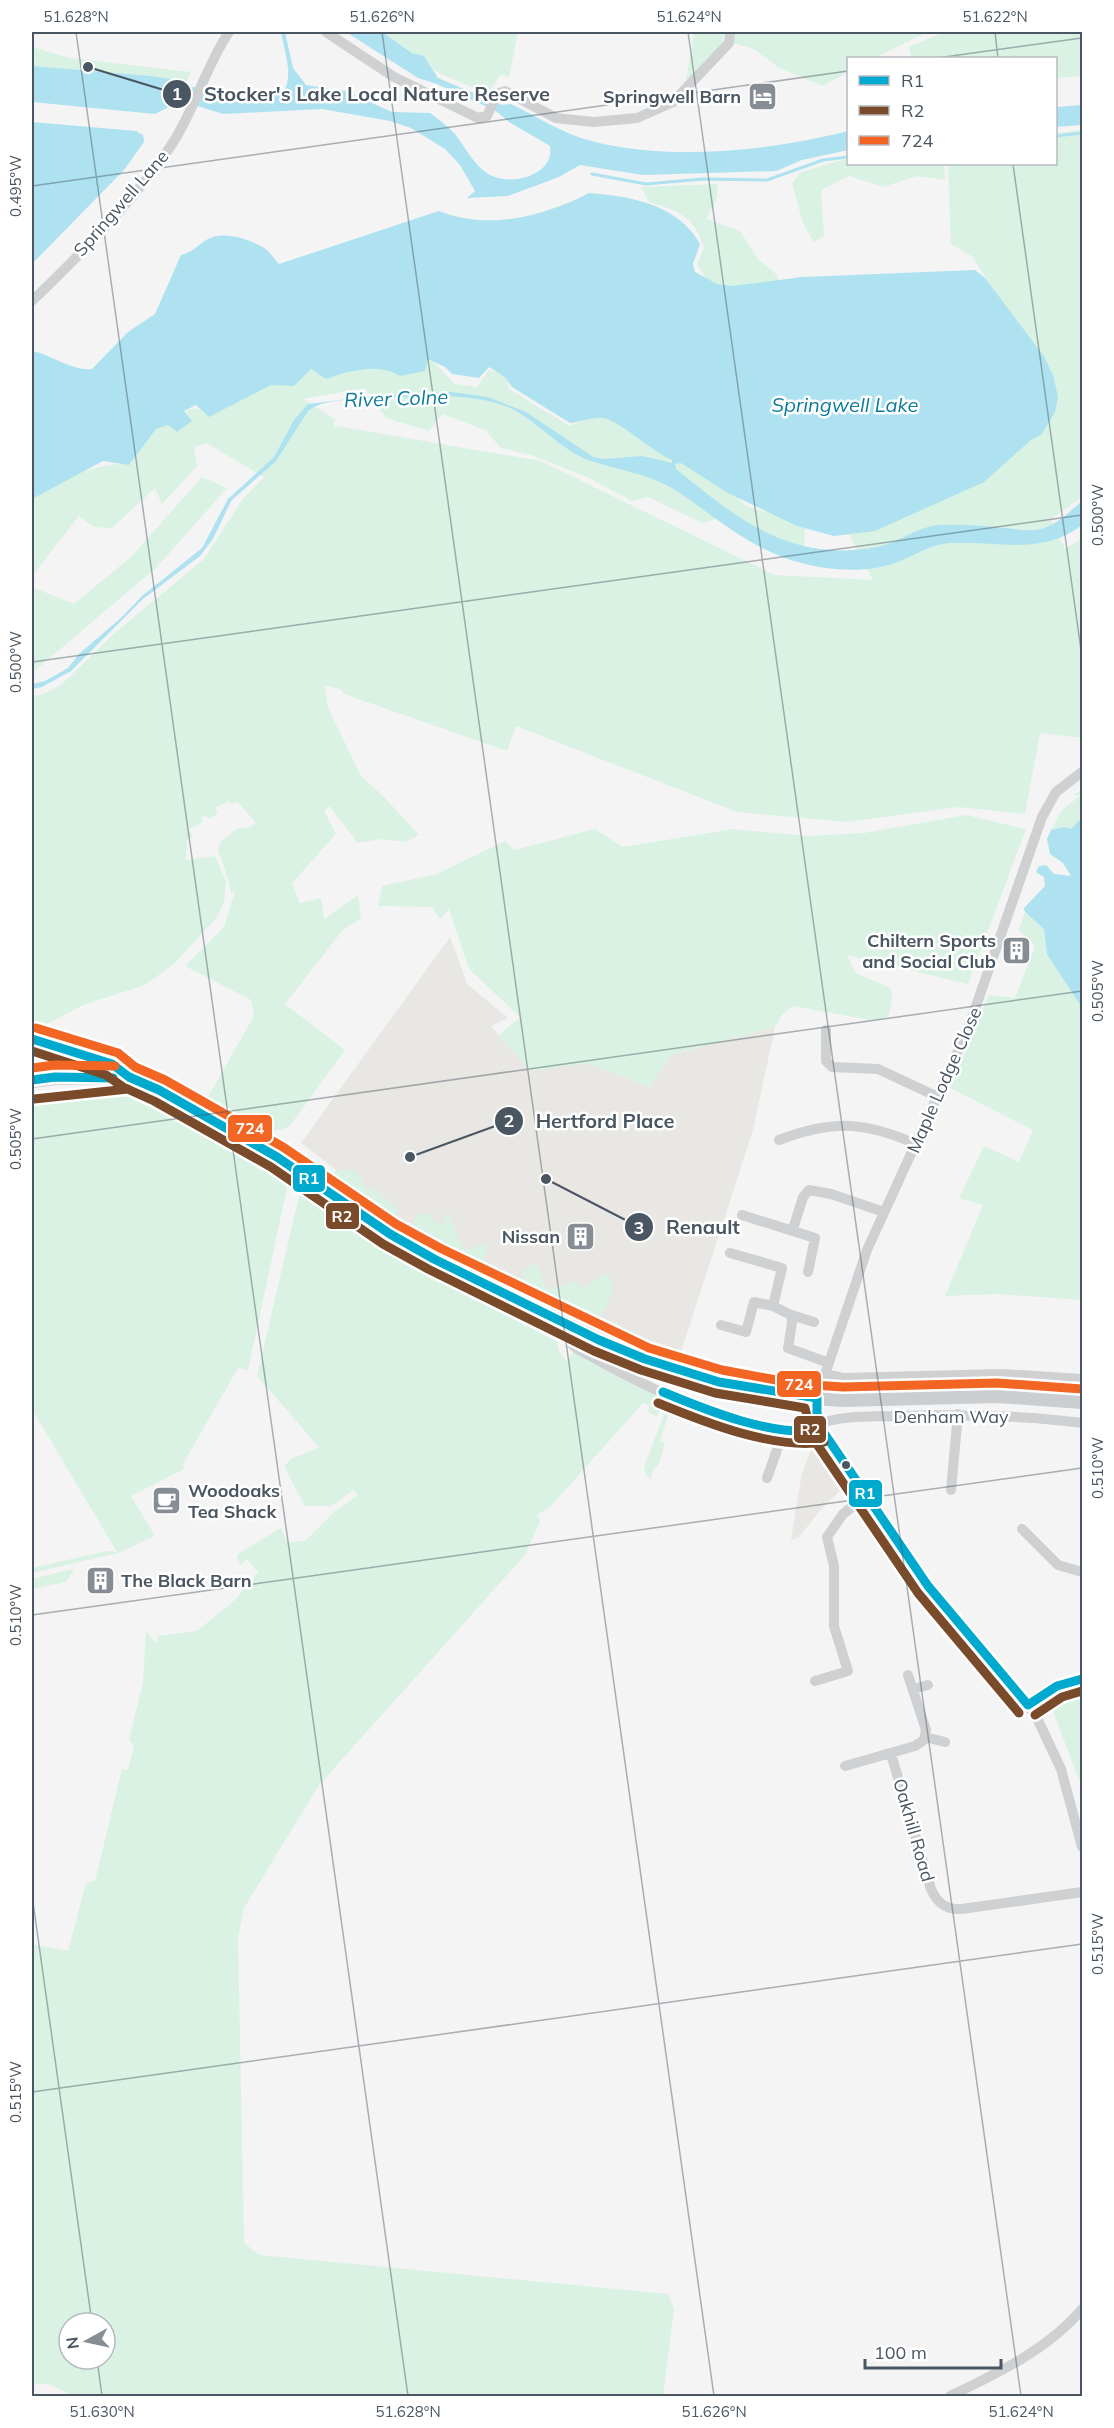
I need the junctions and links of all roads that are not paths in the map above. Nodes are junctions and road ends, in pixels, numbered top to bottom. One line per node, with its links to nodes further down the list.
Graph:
1 (229, 32): 4 (street, Springwell Lane)
2 (326, 32): 3 (street)
3 (730, 32)
4 (32, 302)
5 (1083, 772): 12 (street, Maple Lodge Close)
6 (826, 1030): 12 (street)
7 (32, 1039): 8 (main road)
8 (129, 1077): 9 (main road); 23 (main road)
9 (98, 1078): 10 (main road); 11 (main road)
10 (32, 1080)
11 (32, 1087)
12 (938, 1097): 14 (street, Maple Lodge Close)
13 (779, 1140): 14 (street)
14 (916, 1144): 15 (street, Maple Lodge Close)
15 (884, 1212): 17 (street); 25 (street, Maple Lodge Close)
16 (742, 1215): 17 (street)
17 (794, 1229): 19 (street)
18 (730, 1253): 20 (street)
19 (808, 1272)
20 (773, 1306): 21 (street); 24 (street)
21 (791, 1315): 22 (street); 25 (street)
22 (814, 1322)
23 (568, 1324): 28 (main road); 33 (street, Denham Way)
24 (721, 1325)
25 (829, 1363): 26 (street, Maple Lodge Close)
26 (825, 1374): 27 (street); 28 (street, Maple Lodge Close)
27 (1083, 1379)
28 (817, 1398): 29 (main road); 32 (street)
29 (1083, 1401)
30 (958, 1414): 31 (street, Denham Way); 32 (street, Denham Way); 35 (street)
31 (1083, 1423)
32 (821, 1427): 33 (street, Denham Way); 36 (street)
33 (784, 1430): 34 (street)
34 (767, 1478)
35 (951, 1490)
36 (868, 1494): 41 (street); 44 (street)
37 (1022, 1529): 38 (street)
38 (1083, 1572)
39 (908, 1675): 43 (street)
40 (1083, 1679): 44 (street)
41 (815, 1681)
42 (928, 1684): 43 (street)
43 (913, 1689): 45 (street)
44 (1028, 1705): 49 (street)
45 (925, 1737): 46 (street); 47 (street, Oakhill Road)
46 (945, 1742)
47 (891, 1754): 48 (street, Oakhill Road); 50 (street, Oakhill Road)
48 (845, 1766)
49 (1083, 1847)
50 (1083, 1892)
51 (1083, 2309): 52 (street)
52 (950, 2397)

